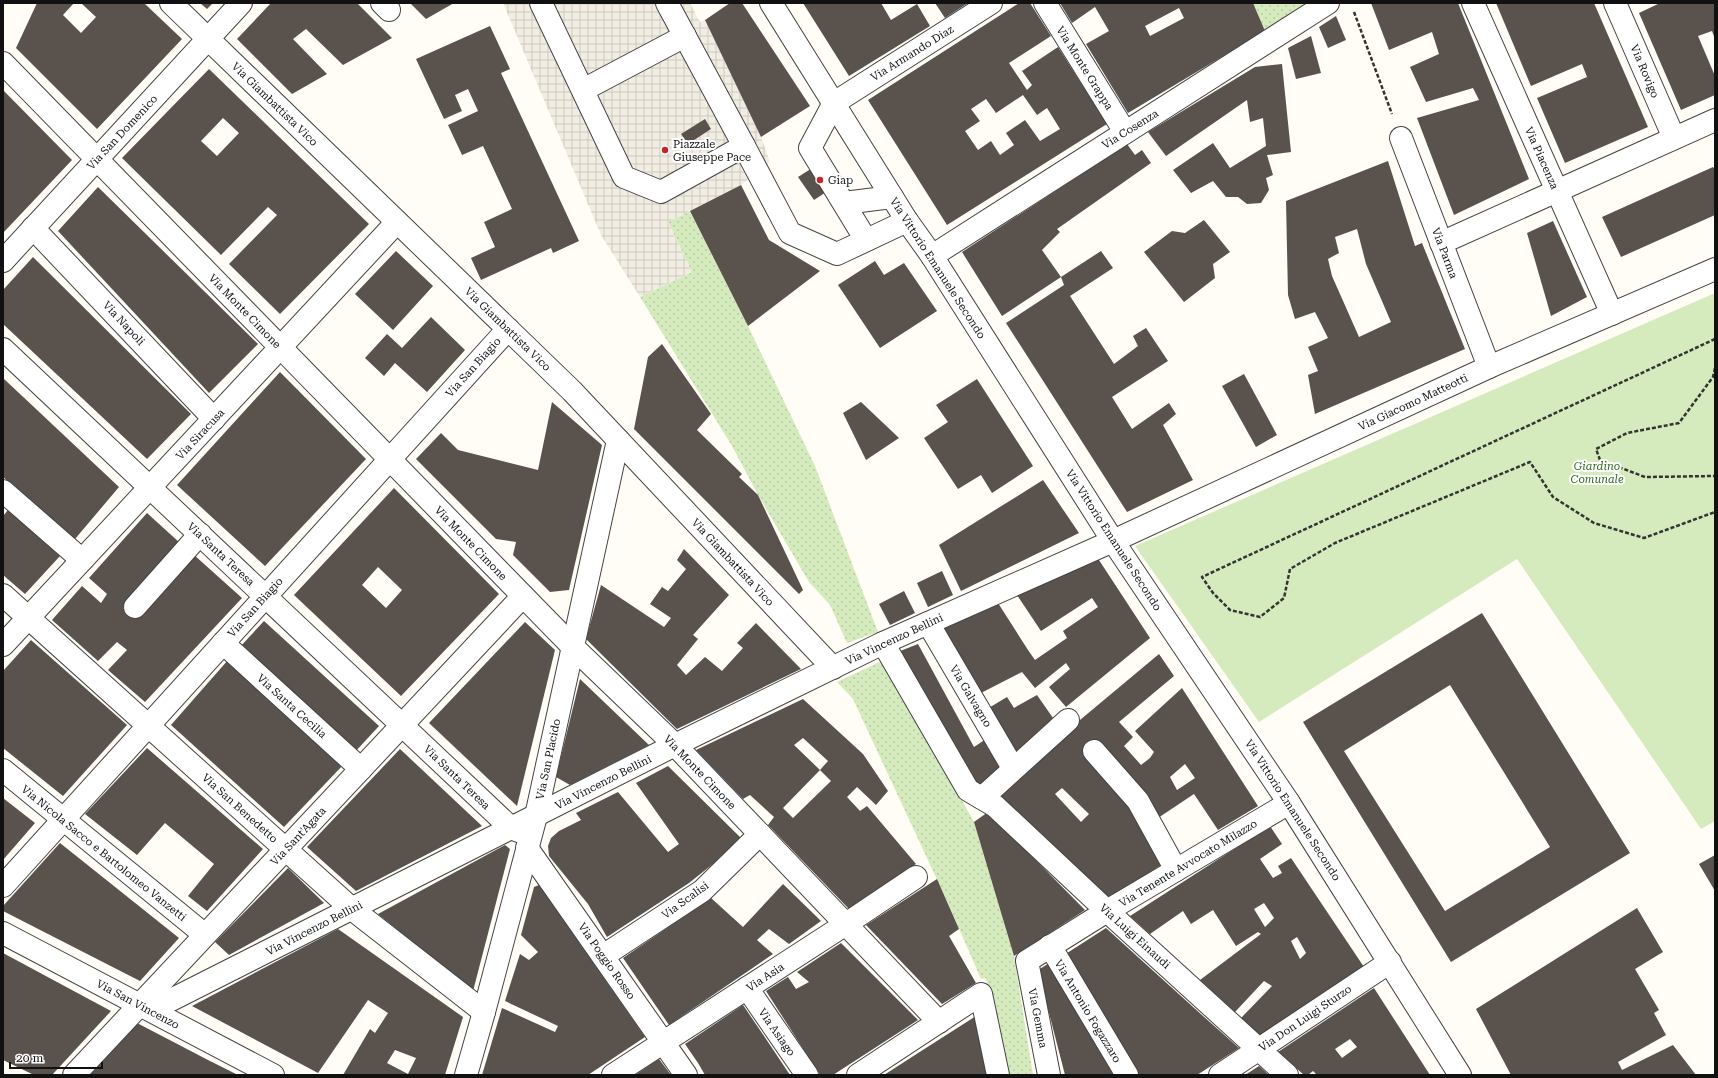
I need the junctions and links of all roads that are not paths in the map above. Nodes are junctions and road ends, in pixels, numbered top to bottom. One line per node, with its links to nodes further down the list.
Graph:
1 (171, 3): 12 (street, Via Giambattista Vico)
2 (241, 3): 12 (street, Via San Domenico)
3 (541, 3): 14 (street)
4 (667, 3): 11 (street)
5 (772, 3): 15 (street, Via Vittorio Emanuele Secondo)
6 (991, 3): 15 (street, Via Armando Diaz)
7 (1045, 3): 17 (street, Via Monte Grappa)
8 (1328, 3): 17 (street, Via Cosenza)
9 (1473, 3): 22 (street, Via Piacenza)
10 (1616, 3): 19 (street, Via Rovigo)
11 (685, 36): 14 (street); 20 (street)
12 (208, 39): 21 (street, Via San Domenico); 26 (street, Via Giambattista Vico)
13 (3, 62): 21 (street, Via Monte Cimone)
14 (583, 90): 20 (street)
15 (834, 103): 23 (street, Via Vittorio Emanuele Secondo); 24 (street)
16 (1715, 120): 19 (street)
17 (1125, 132): 30 (street, Via Cosenza)
18 (1401, 138): 29 (street, Via Parma)
19 (1674, 138): 22 (street)
20 (744, 146): 28 (street)
21 (97, 159): 27 (street, Via San Domenico); 35 (street, Via Monte Cimone)
22 (1557, 191): 29 (street); 33 (street, Via Piacenza)
23 (892, 197): 24 (street); 25 (street, Via Vittorio Emanuele Secondo)
24 (844, 202): 28 (street)
25 (907, 221): 28 (street); 30 (street, Via Vittorio Emanuele Secondo)
26 (397, 222): 34 (street, Via Giambattista Vico); 35 (street, Via Siracusa)
27 (34, 228): 31 (street, Via San Domenico); 38 (street, Via Napoli)
28 (866, 240)
29 (1442, 243): 37 (street, Via Parma)
30 (932, 256): 44 (street, Via Vittorio Emanuele Secondo)
31 (3, 261)
32 (1715, 269): 33 (street, Via Giacomo Matteotti)
33 (1612, 314): 37 (street, Via Giacomo Matteotti)
34 (508, 329): 39 (street, Via Giambattista Vico); 40 (street, Via San Biagio)
35 (280, 347): 38 (street, Via Siracusa); 40 (street, Via Monte Cimone)
36 (3, 349): 41 (street, Via Santa Teresa)
37 (1489, 367): 44 (street, Via Giacomo Matteotti)
38 (214, 419): 41 (street, Via Siracusa)
39 (618, 440): 55 (street, Via San Placido); 56 (street, Via Giambattista Vico)
40 (390, 459): 47 (street, Via San Biagio); 48 (street, Via Monte Cimone)
41 (150, 487): 43 (street, Via Santa Teresa); 45 (street, Via Siracusa)
42 (3, 491): 45 (street)
43 (200, 534): 47 (street, Via Santa Teresa); 49 (street)
44 (1113, 541): 51 (street, Via Vincenzo Bellini); 66 (street, Via Vittorio Emanuele Secondo)
45 (82, 560): 50 (street, Via Siracusa)
46 (3, 595): 50 (street, Via San Benedetto)
47 (266, 596): 52 (street, Via San Biagio); 58 (street, Via Santa Teresa)
48 (523, 596): 55 (street, Via Monte Cimone); 58 (street, Via Sant'Agata)
49 (135, 607)
50 (28, 618): 54 (street, Via Siracusa); 59 (street, Via San Benedetto)
51 (928, 623): 53 (street, Via Vincenzo Bellini); 62 (street, Via Galvagno)
52 (223, 643): 59 (street, Via San Biagio); 63 (street, Via Santa Cecilia)
53 (883, 643): 56 (street, Via Vincenzo Bellini); 65 (street, Via Luigi Einaudi)
54 (3, 645)
55 (573, 647): 60 (street, Via Monte Cimone); 68 (street, Via San Placido)
56 (833, 668): 60 (street, Via Vincenzo Bellini)
57 (1068, 720): 62 (street)
58 (402, 725): 63 (street, Via Sant'Agata); 68 (street, Via Santa Teresa)
59 (148, 726): 67 (street, Via San Biagio); 70 (street, Via San Benedetto)
60 (675, 745): 68 (street, Via Vincenzo Bellini); 69 (street, Via Monte Cimone)
61 (1094, 751): 71 (street)
62 (1013, 768): 65 (street)
63 (361, 769): 70 (street, Via Sant'Agata)
64 (3, 770): 67 (street, Via Nicola Sacco e Bartolomeo Vanzetti)
65 (982, 798): 75 (street, Via Luigi Einaudi)
66 (1289, 803): 71 (street, Via Tenente Avvocato Milazzo); 82 (street, Via Vittorio Emanuele Secondo)
67 (63, 820): 73 (street, Via San Biagio); 78 (street, Via Nicola Sacco e Bartolomeo Vanzetti)
68 (526, 832): 74 (street, Via Vincenzo Bellini); 80 (street, Via Poggio Rosso); 85 (street, Via San Placido)
69 (760, 834): 76 (street, Via Monte Cimone); 80 (street, Via Scalisi)
70 (285, 849): 74 (street, Via San Benedetto); 78 (street, Via Sant'Agata)
71 (1176, 870): 75 (street, Via Tenente Avvocato Milazzo)
72 (916, 878): 76 (street, Via Asia)
73 (3, 886)
74 (352, 909): 84 (street, Via Vincenzo Bellini); 85 (street, Via San Benedetto)
75 (1107, 911): 79 (street, Via Tenente Avvocato Milazzo); 88 (street, Via Luigi Einaudi)
76 (846, 924): 83 (street, Via Asia); 86 (street, Via Monte Cimone)
77 (3, 933): 84 (street, Via San Vincenzo)
78 (205, 935): 84 (street, Via Sant'Agata)
79 (1050, 946): 81 (street, Via Tenente Avvocato Milazzo); 98 (street, Via Antonio Fogazzaro)
80 (603, 956): 87 (street, Via Poggio Rosso)
81 (1027, 961): 97 (street, Via Gemma)
82 (1390, 962): 88 (street, Via Don Luigi Sturzo); 101 (street, Via Vittorio Emanuele Secondo)
83 (747, 988): 87 (street, Via Asia); 94 (street, Via Asiago)
84 (139, 1005): 89 (street, Via Sant'Agata); 90 (street, Via San Vincenzo)
85 (484, 1012): 91 (street, Via San Placido)
86 (939, 1022): 95 (street); 96 (street)
87 (664, 1042): 92 (street, Via Asia); 93 (street, Via Poggio Rosso)
88 (1259, 1049): 99 (street, Via Don Luigi Sturzo); 100 (street, Via Luigi Einaudi)
89 (74, 1075)
90 (273, 1075)
91 (466, 1075)
92 (613, 1075)
93 (686, 1075)
94 (807, 1075)
95 (858, 1075)
96 (998, 1075)
97 (1049, 1075)
98 (1127, 1075)
99 (1220, 1075)
100 (1287, 1075)
101 (1460, 1075)

